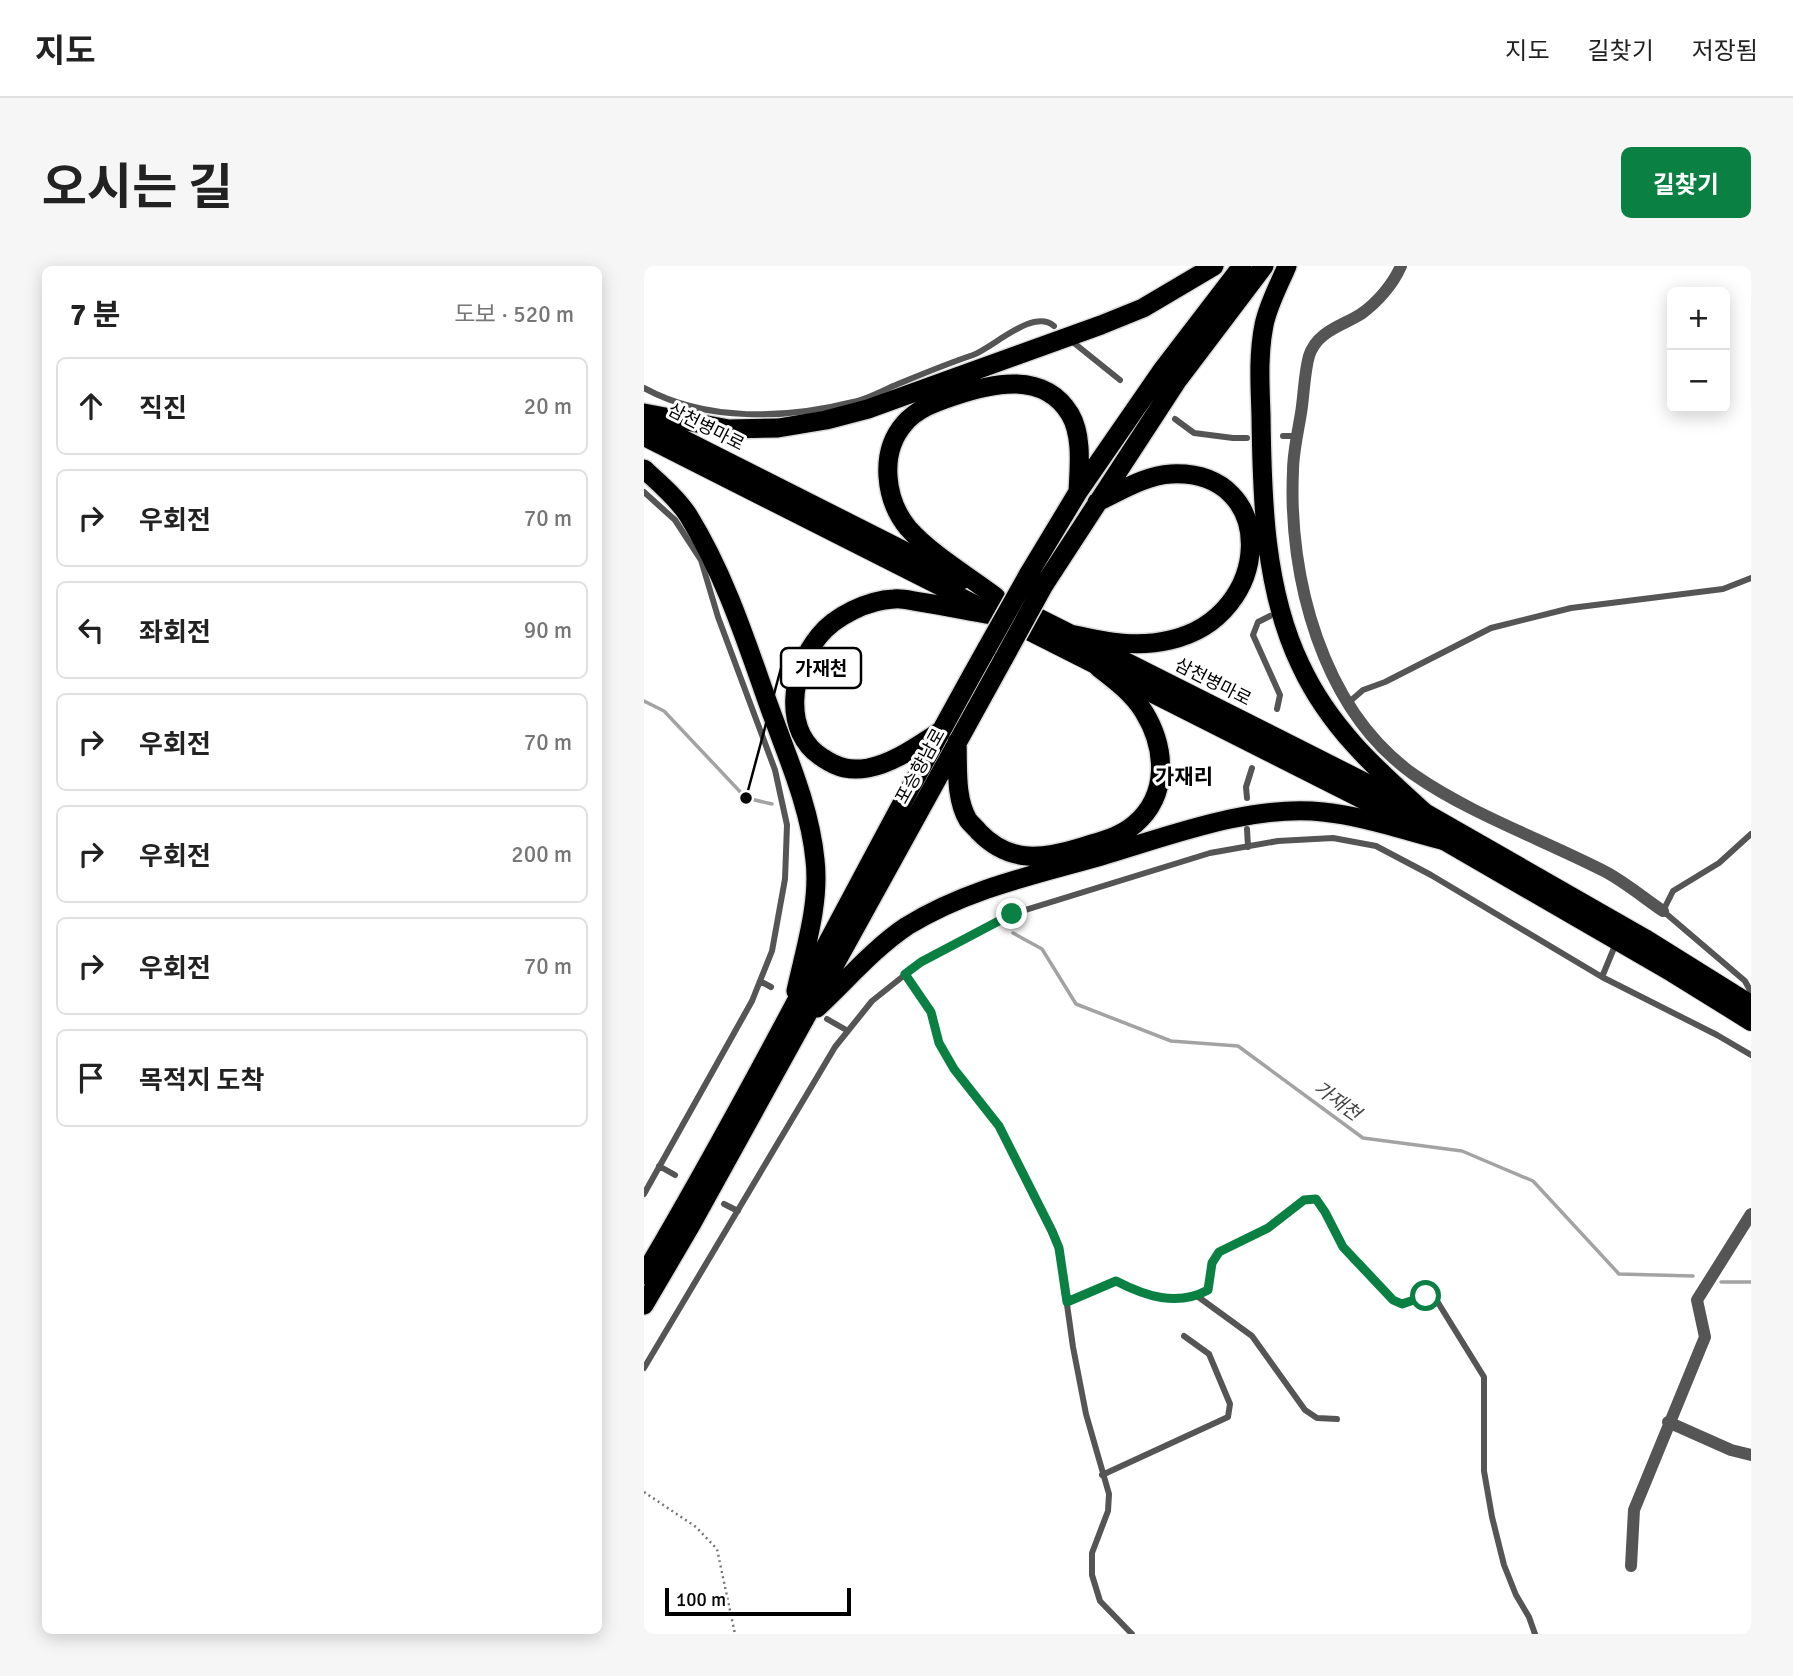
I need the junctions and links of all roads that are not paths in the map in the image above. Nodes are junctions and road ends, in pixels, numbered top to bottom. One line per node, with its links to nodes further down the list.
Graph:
1 (1214, 266): 10 (highway)
2 (1242, 266): 19 (highway, 포승향남로)
3 (1264, 266): 20 (highway, 포승향남로)
4 (1287, 266): 32 (highway)
5 (1401, 266): 13 (street)
6 (1054, 326): 9 (lane)
7 (1074, 342): 8 (lane)
8 (1121, 380)
9 (644, 388)
10 (644, 413)
11 (644, 419): 23 (main road, 삼천병마로)
12 (1175, 419): 16 (lane)
13 (1298, 435): 14 (lane); 27 (street)
14 (1283, 436)
15 (644, 437): 23 (main road, 삼천병마로)
16 (1247, 438)
17 (644, 469): 45 (highway)
18 (644, 492): 41 (lane)
19 (1078, 492): 22 (highway, 포승향남로); 23 (highway)
20 (1097, 502): 22 (highway, 포승향남로); 25 (highway)
21 (1751, 578): 27 (lane)
22 (1036, 580): 29 (highway, 포승향남로, bridge)
23 (995, 606): 25 (main road, 삼천병마로); 26 (main road, 삼천병마로); 29 (highway)
24 (1270, 616): 28 (lane)
25 (1075, 635): 32 (main road, 삼천병마로)
26 (1099, 668): 29 (highway); 35 (main road, 삼천병마로)
27 (1348, 704): 37 (street)
28 (1277, 709)
29 (949, 736): 45 (highway, 포승향남로)
30 (1252, 768): 31 (lane)
31 (1247, 798)
32 (1423, 811): 44 (main road, 삼천병마로)
33 (1247, 829): 36 (lane)
34 (1751, 834): 37 (lane)
35 (1442, 840): 45 (highway); 47 (main road, 삼천병마로)
36 (1248, 847): 39 (lane); 40 (lane)
37 (1663, 911): 43 (lane)
38 (1614, 948): 40 (lane)
39 (905, 974): 48 (lane); 58 (lane)
40 (1602, 977): 49 (lane)
41 (760, 981): 42 (lane); 50 (lane)
42 (771, 987)
43 (1751, 992)
44 (1751, 1004)
45 (797, 1016): 56 (highway, 포승향남로); 59 (highway, 포승향남로)
46 (827, 1019): 48 (lane)
47 (1751, 1022)
48 (848, 1031): 54 (lane)
49 (1751, 1055)
50 (659, 1166): 51 (lane); 52 (lane)
51 (676, 1175)
52 (644, 1194)
53 (723, 1204): 54 (lane)
54 (738, 1211): 61 (lane)
55 (1751, 1214): 63 (street)
56 (644, 1275)
57 (1197, 1296): 58 (lane); 62 (lane); 68 (lane)
58 (1067, 1302): 65 (lane)
59 (644, 1305)
60 (1184, 1336): 65 (lane)
61 (644, 1368)
62 (1338, 1419)
63 (1668, 1422): 64 (street); 66 (street)
64 (1751, 1455)
65 (1102, 1475): 67 (lane)
66 (1631, 1566)
67 (1132, 1634)
68 (1535, 1634)

